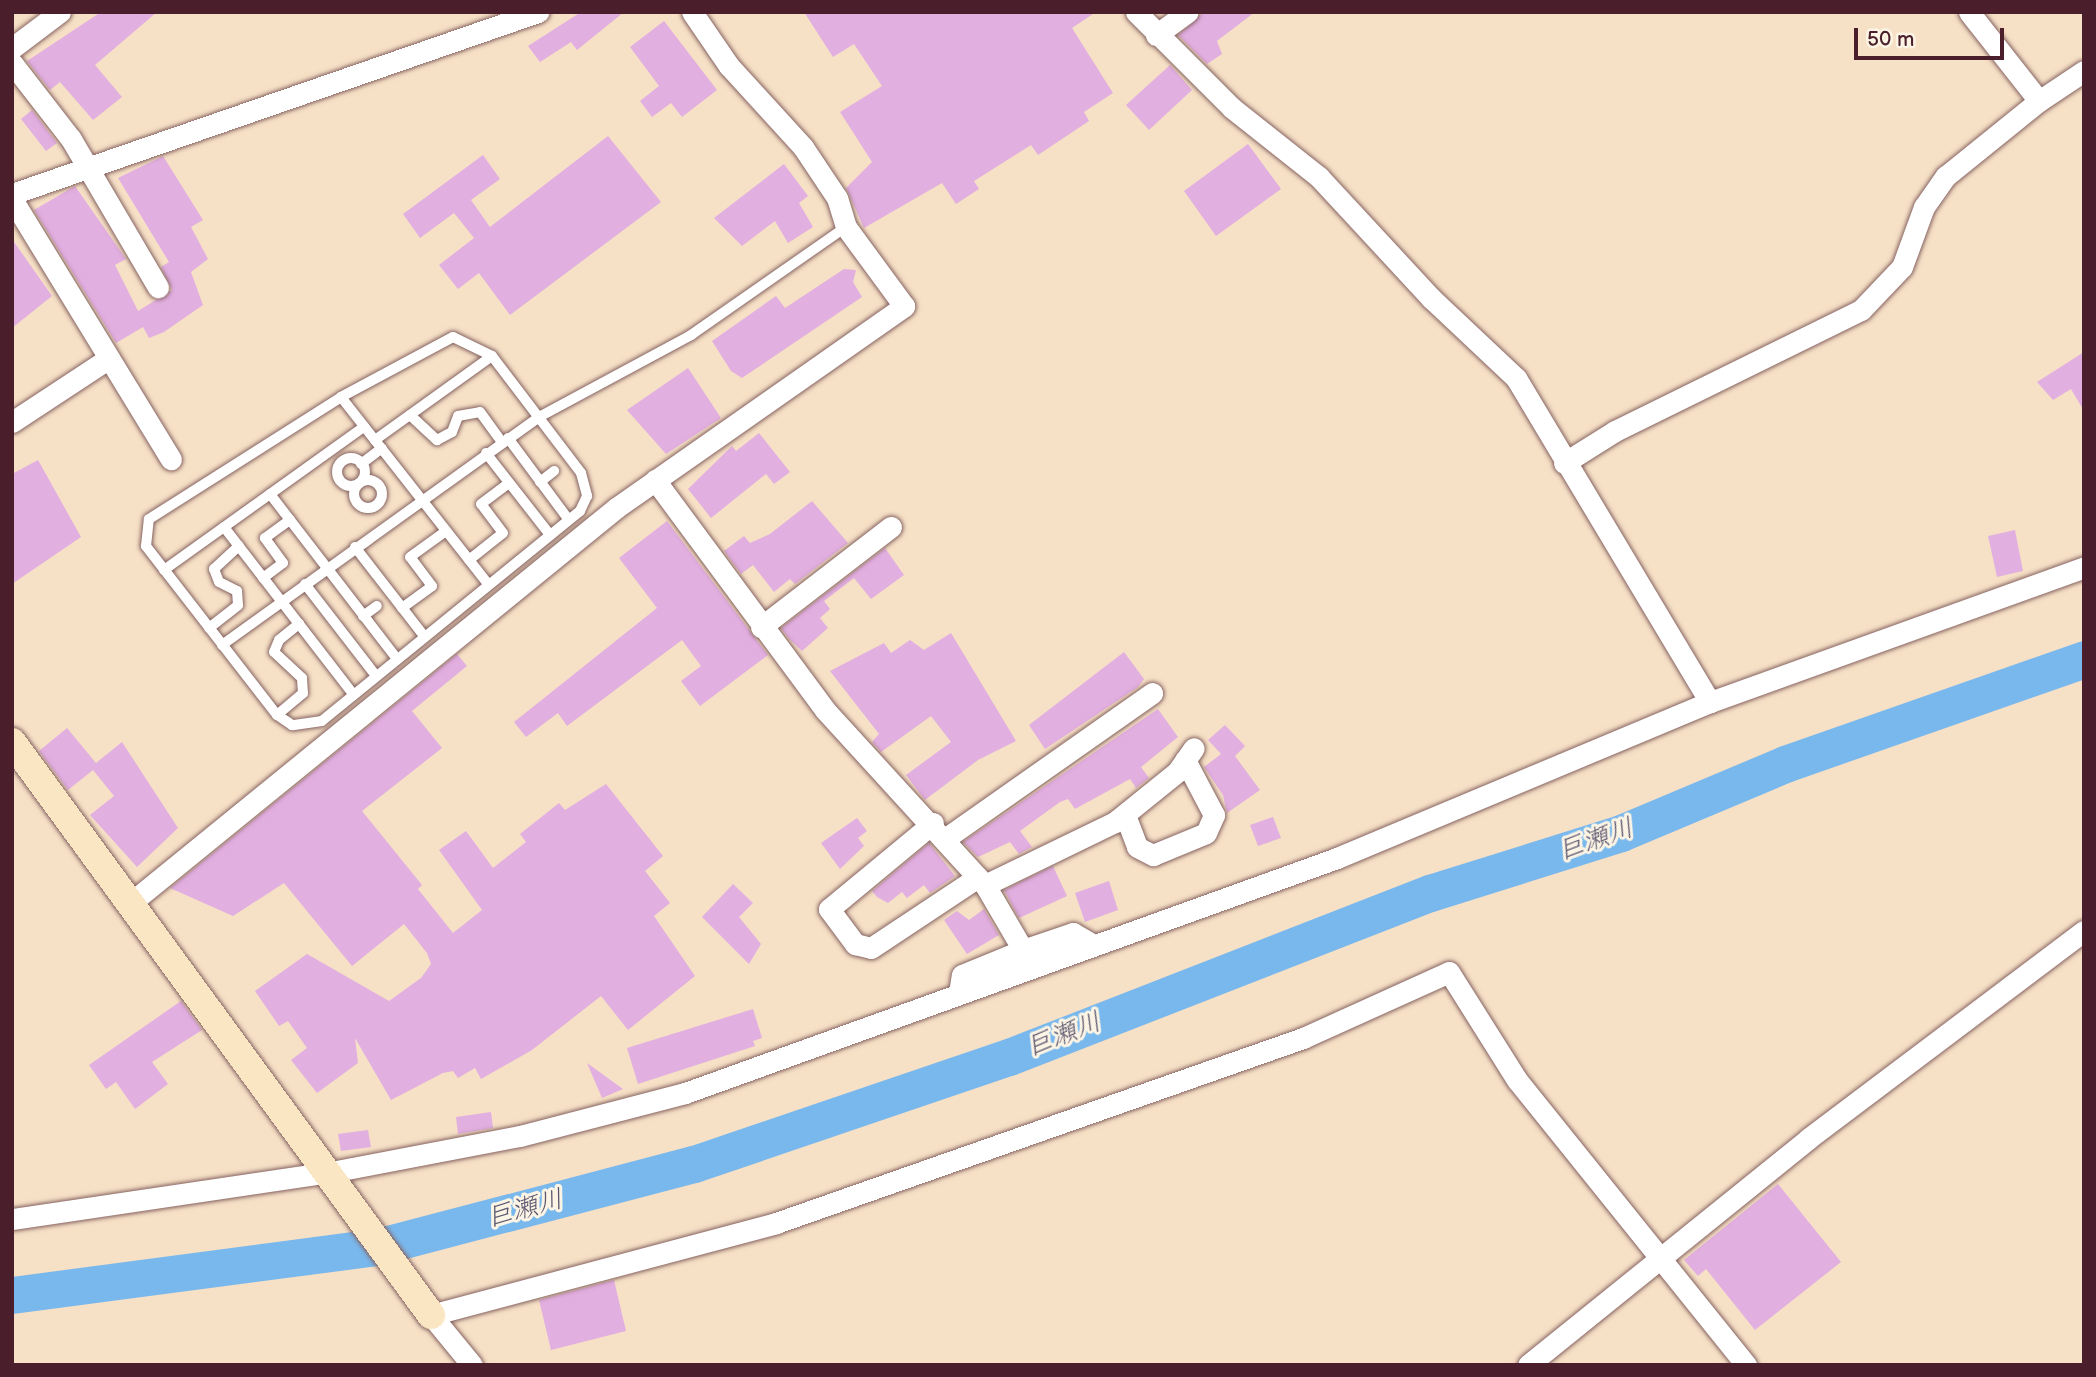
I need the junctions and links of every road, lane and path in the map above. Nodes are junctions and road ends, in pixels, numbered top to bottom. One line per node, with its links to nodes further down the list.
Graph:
1 (60, 12): 8 (street)
2 (538, 12): 12 (street)
3 (692, 12): 14 (street)
4 (1136, 12): 7 (street)
5 (1188, 12): 7 (street)
6 (1969, 12): 11 (street)
7 (1156, 35): 29 (street)
8 (12, 48)
9 (12, 63): 12 (street)
10 (2084, 71): 11 (street)
11 (2039, 101): 29 (street)
12 (89, 168): 13 (street); 15 (street)
13 (12, 197): 17 (street)
14 (846, 227): 20 (lane); 32 (street)
15 (159, 287)
16 (492, 356): 18 (lane); 19 (lane); 20 (lane)
17 (109, 358): 21 (street); 27 (street)
18 (341, 397): 22 (lane); 51 (lane)
19 (410, 415): 23 (lane); 24 (lane)
20 (538, 416): 23 (lane); 40 (lane)
21 (12, 422)
22 (364, 427): 24 (lane); 25 (lane)
23 (505, 440): 26 (lane); 34 (lane)
24 (378, 444): 30 (lane); 37 (lane)
25 (333, 449): 28 (lane); 36 (lane)
26 (486, 453): 33 (lane); 37 (lane)
27 (171, 459)
28 (342, 461): 30 (lane); 35 (lane)
29 (1564, 463): 68 (street)
30 (361, 464): 35 (lane)
31 (554, 471): 34 (lane)
32 (655, 480): 60 (street); 74 (street)
33 (509, 482): 45 (lane); 48 (lane)
34 (540, 482): 40 (lane)
35 (359, 483): 38 (lane); 38 (lane)
36 (270, 494): 39 (lane); 42 (lane)
37 (421, 499): 41 (lane); 44 (lane)
38 (376, 505): 41 (lane)
39 (290, 520): 50 (lane); 52 (lane)
40 (569, 520): 45 (lane)
41 (389, 523): 47 (lane)
42 (224, 527): 46 (lane); 51 (lane)
43 (891, 527): 60 (street)
44 (446, 531): 48 (lane); 57 (lane)
45 (550, 535): 54 (lane)
46 (239, 546): 52 (lane); 61 (lane)
47 (355, 547): 50 (lane); 57 (lane)
48 (469, 560): 54 (lane)
49 (2084, 567): 68 (street)
50 (327, 568): 53 (lane); 58 (lane)
51 (164, 570): 61 (lane)
52 (263, 578): 55 (lane)
53 (305, 584): 55 (lane); 65 (lane)
54 (488, 584): 62 (lane)
55 (282, 601): 59 (lane); 63 (lane)
56 (377, 606): 58 (lane)
57 (402, 608): 62 (lane)
58 (363, 616): 64 (lane)
59 (299, 624): 67 (lane); 69 (lane)
60 (761, 627): 72 (street)
61 (209, 628): 63 (lane)
62 (424, 636): 64 (lane)
63 (222, 645): 69 (lane)
64 (397, 659): 65 (lane)
65 (376, 676): 67 (lane)
66 (1152, 693): 72 (street)
67 (354, 695): 69 (lane)
68 (1710, 702): 76 (street)
69 (277, 715)
70 (12, 742): 74 (street)
71 (1125, 815): 71 (street); 73 (street)
72 (940, 831): 73 (street); 73 (street)
73 (981, 881): 77 (street)
74 (133, 901): 79 (street)
75 (2084, 931): 81 (street)
76 (1094, 945): 77 (street); 78 (street)
77 (1023, 950): 78 (street)
78 (959, 993): 79 (street)
79 (331, 1172): 80 (street); 82 (street)
80 (12, 1219)
81 (1664, 1259): 82 (street); 84 (street); 85 (street)
82 (431, 1315): 83 (street)
83 (472, 1365)
84 (1528, 1365)
85 (1746, 1365)

